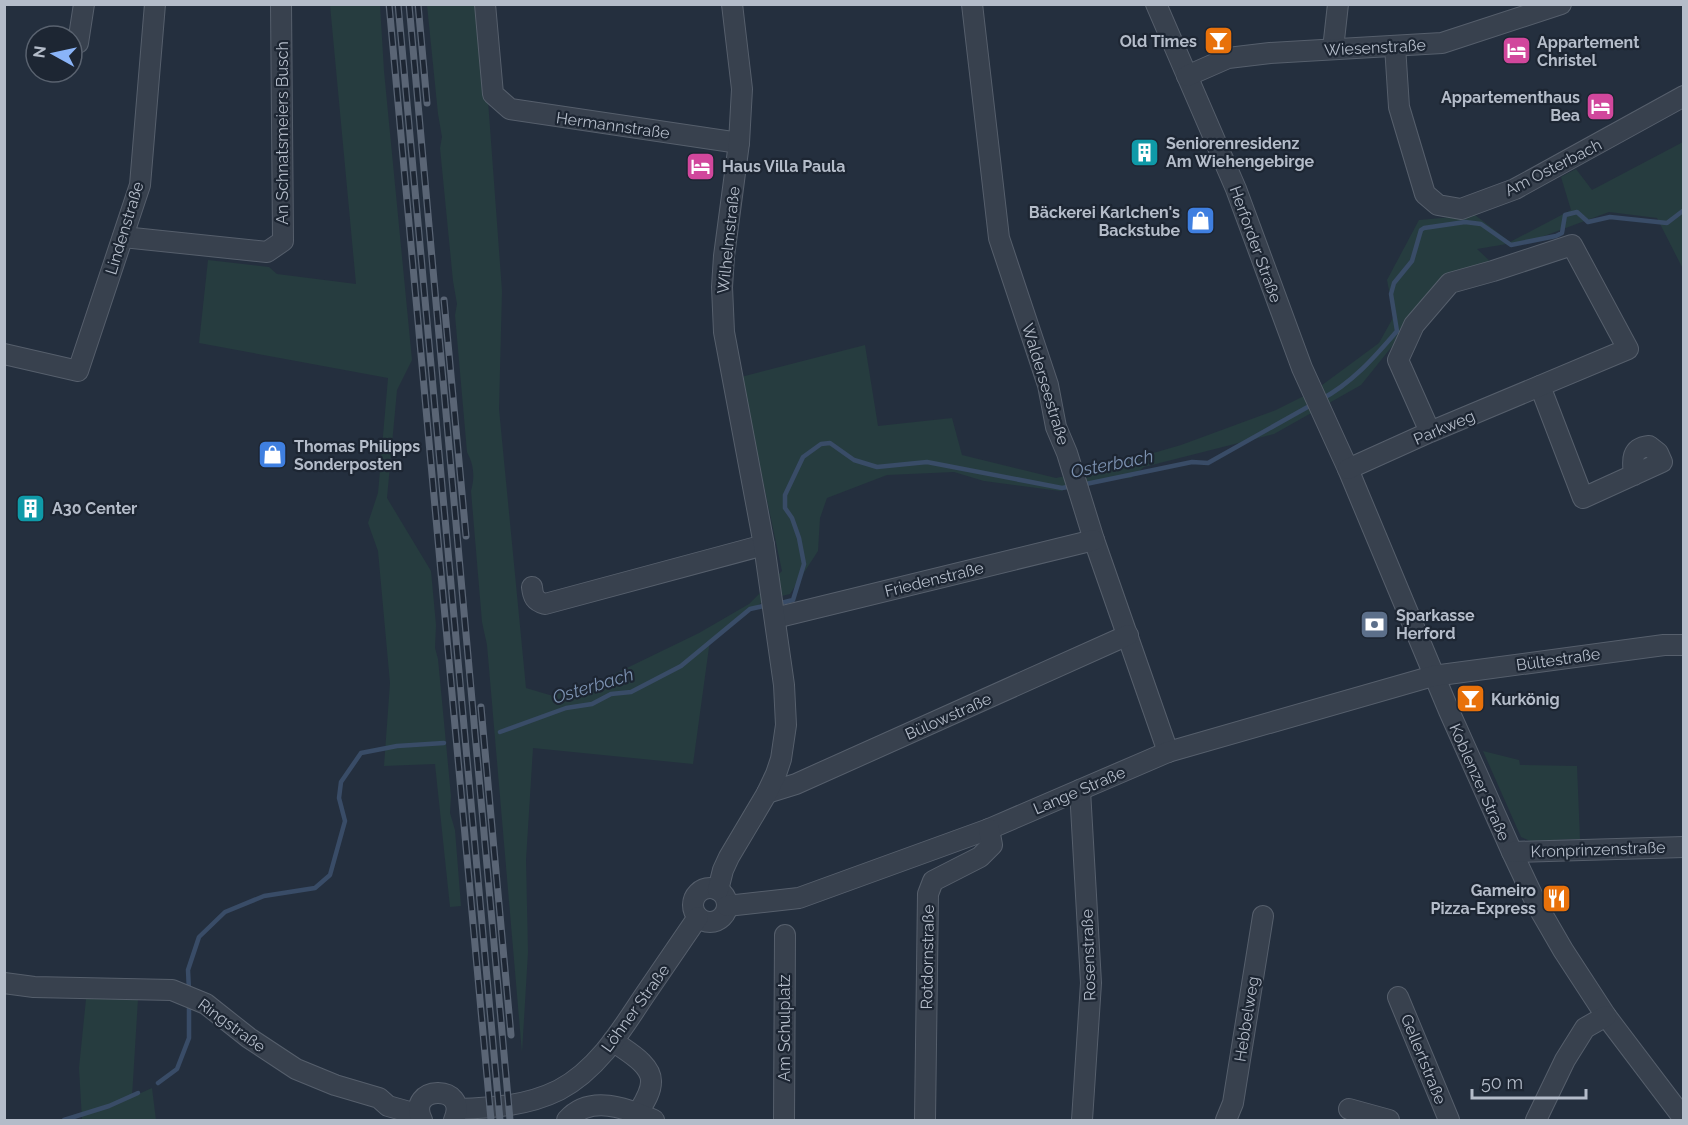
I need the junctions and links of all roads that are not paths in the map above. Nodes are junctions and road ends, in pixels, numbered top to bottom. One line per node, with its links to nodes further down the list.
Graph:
1 (84, 4): 10 (street)
2 (155, 4): 16 (street, Lindenstraße)
3 (281, 4): 16 (street, An Schnatsmeiers Busch)
4 (485, 4): 15 (street, Hermannstraße)
5 (732, 4): 15 (street, Wilhelmstraße)
6 (972, 4): 23 (street, Walderseestraße)
7 (1156, 4): 13 (street, Herforder Straße)
8 (1338, 4): 12 (street)
9 (1561, 4): 11 (street, Wiesenstraße)
10 (81, 24)
11 (1395, 46): 12 (street, Wiesenstraße); 14 (street, Am Osterbach)
12 (1333, 49): 13 (street, Wiesenstraße)
13 (1187, 76): 19 (street, Herforder Straße)
14 (1683, 96)
15 (740, 143): 24 (street, Wilhelmstraße)
16 (123, 237): 17 (street, Lindenstraße)
17 (4, 354)
18 (1540, 386): 20 (street, Parkweg); 20 (street, Parkweg); 22 (street)
19 (1325, 419): 21 (street, Koblenzer Straße)
20 (1430, 432): 21 (street, Parkweg)
21 (1348, 469): 29 (street, Koblenzer Straße)
22 (1634, 475)
23 (1094, 540): 26 (street, Friedenstraße); 27 (street, Walderseestraße)
24 (765, 554): 25 (street); 26 (street, Wilhelmstraße)
25 (532, 587)
26 (774, 612): 32 (street)
27 (1128, 635): 30 (street, Walderseestraße); 32 (street, Bülowstraße)
28 (1683, 645): 29 (street, Bültestraße)
29 (1433, 676): 30 (street, Lange Straße); 35 (street, Koblenzer Straße)
30 (1168, 752): 31 (street, Lange Straße)
31 (1080, 790): 33 (street, Lange Straße); 54 (street, Rosenstraße)
32 (767, 793): 36 (street)
33 (989, 829): 36 (street, Lange Straße); 53 (street, Rotdornstraße)
34 (1683, 846): 35 (street, Kronprinzenstraße)
35 (1512, 852): 42 (street, Koblenzer Straße)
36 (722, 898): 38 (street); 38 (street)
37 (1263, 916): 55 (street, Hebbelweg)
38 (698, 917): 43 (street, Löhner Straße)
39 (784, 935): 52 (street, Am Schulplatz)
40 (4, 983): 45 (street, Ringstraße)
41 (1398, 997): 57 (street, Gellertstraße)
42 (1606, 1016): 49 (street, Koblenzer Straße); 58 (street)
43 (614, 1041): 47 (street, Löhner Straße); 48 (street)
44 (429, 1095): 45 (street, Ringstraße); 47 (street, Ringstraße); 50 (street)
45 (379, 1098): 50 (street, Ringstraße)
46 (1349, 1109): 56 (street)
47 (455, 1115)
48 (646, 1117): 51 (street)
49 (1683, 1119)
50 (422, 1120)
51 (567, 1120)
52 (784, 1120)
53 (925, 1120)
54 (1082, 1120)
55 (1226, 1120)
56 (1389, 1120)
57 (1449, 1120)
58 (1536, 1120)

